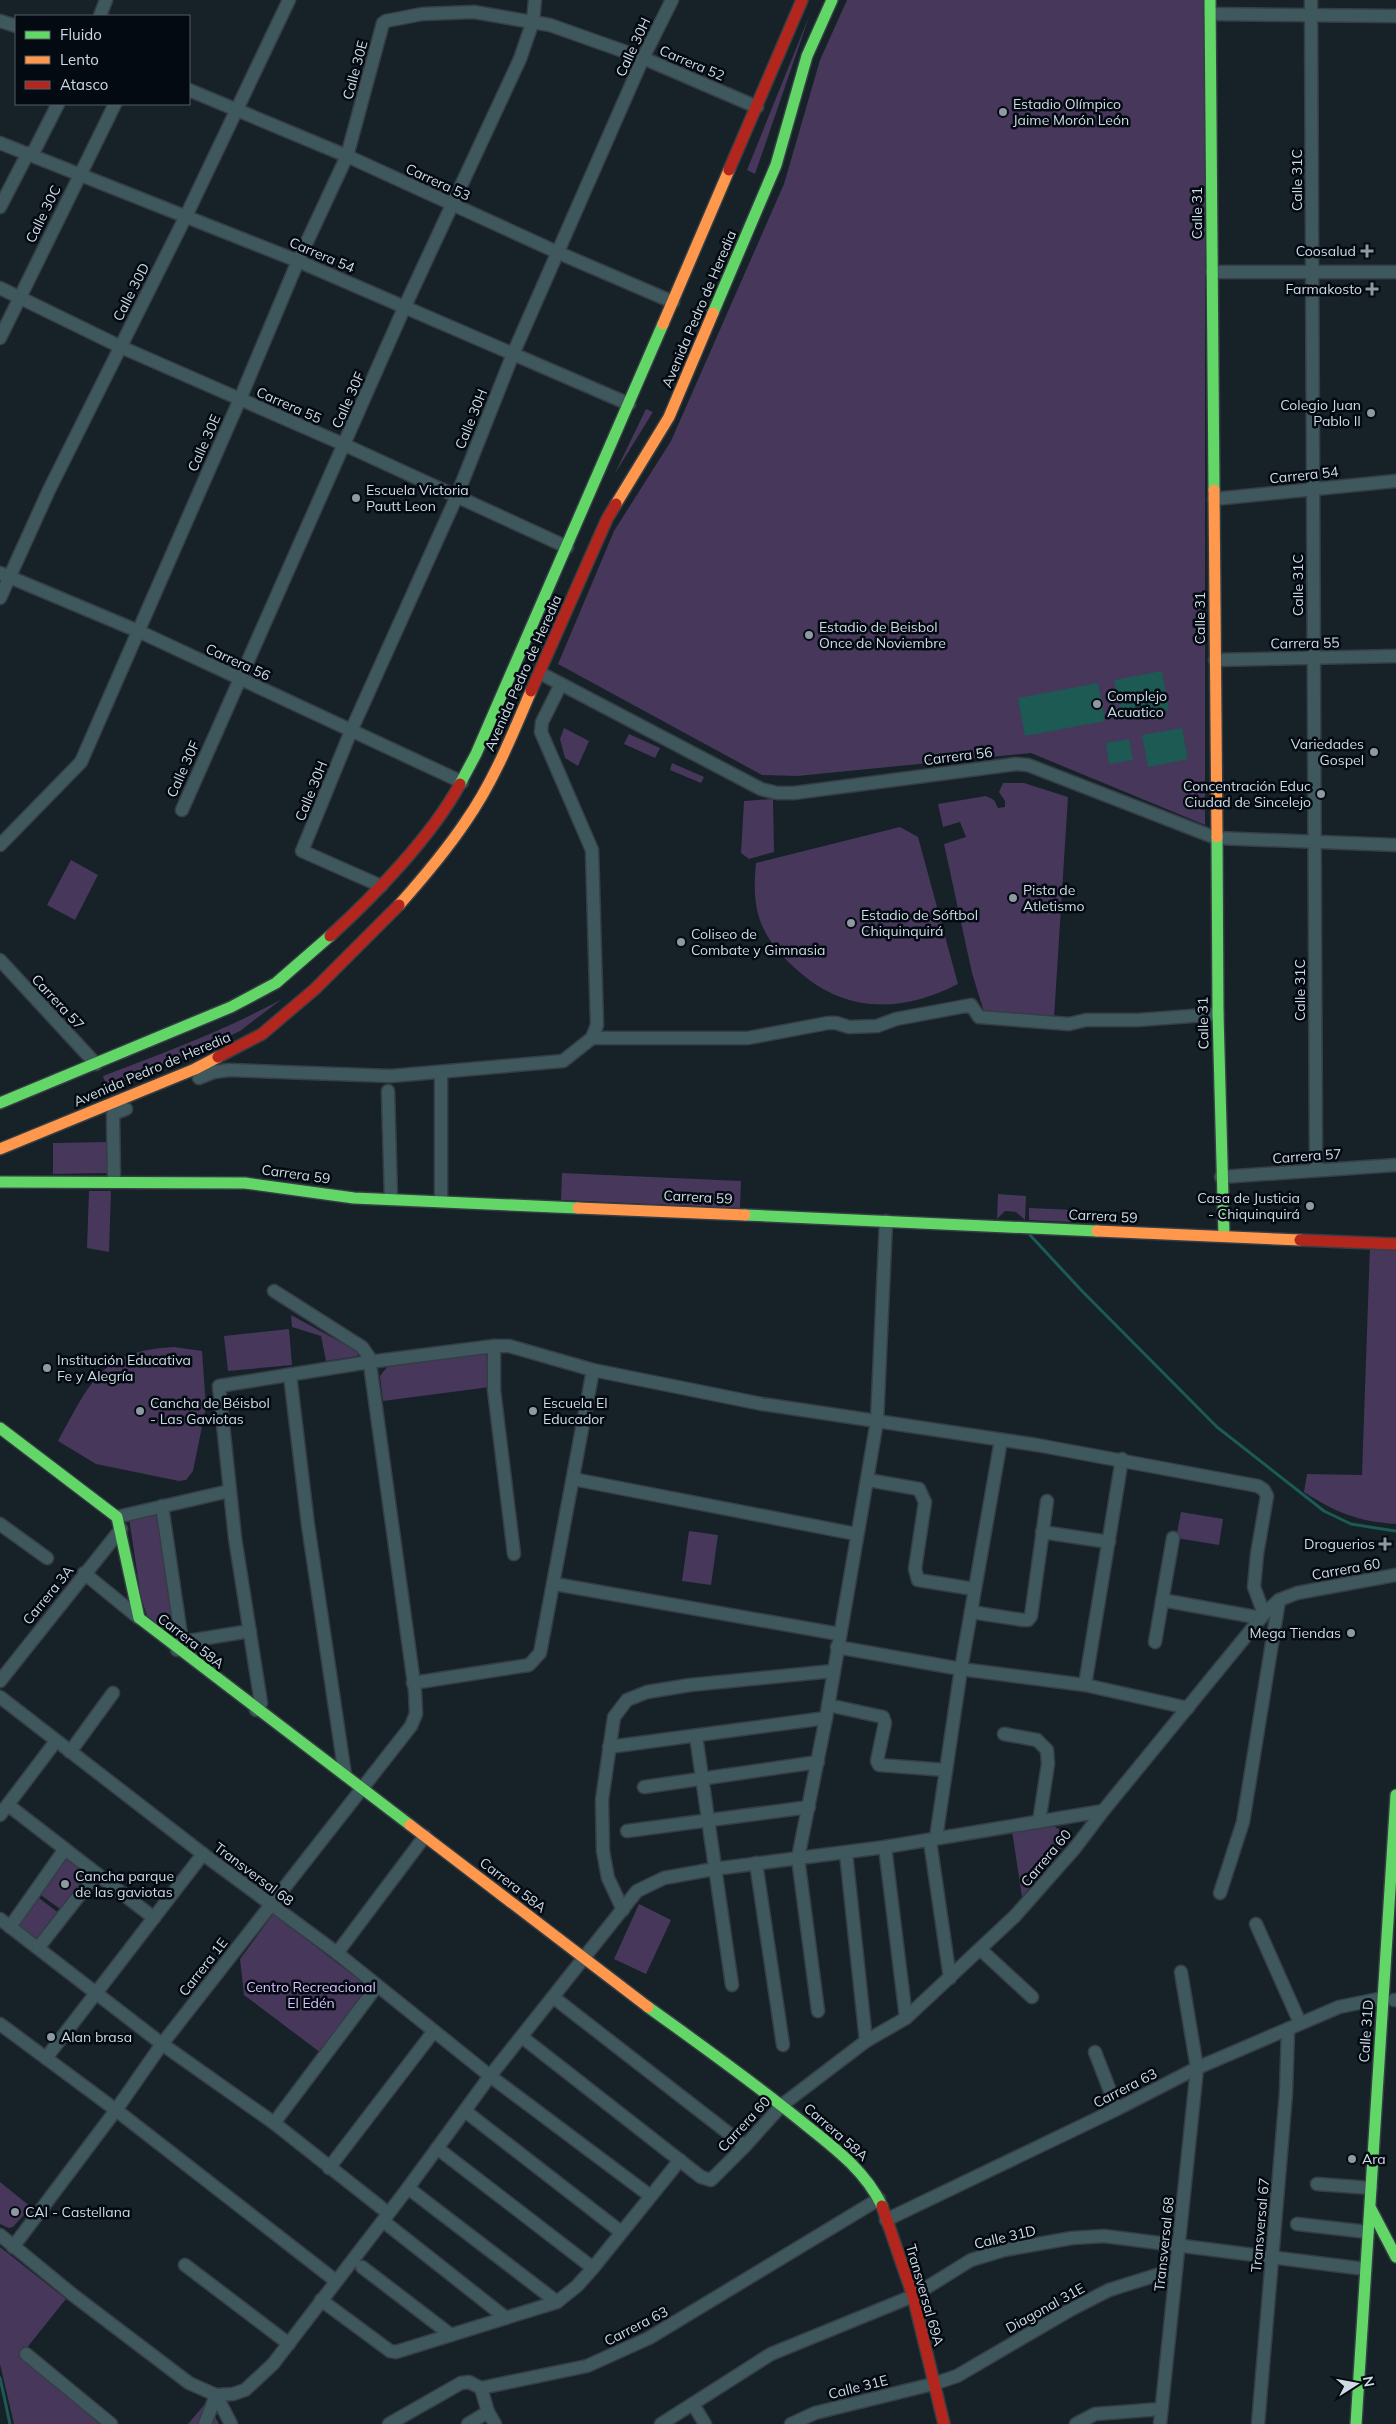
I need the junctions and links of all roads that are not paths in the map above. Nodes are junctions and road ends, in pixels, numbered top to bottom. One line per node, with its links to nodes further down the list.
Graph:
1 (106, 0): 11 (street)
2 (289, 0): 21 (street, Calle 30D)
3 (672, 0): 16 (street, Calle 30H)
4 (802, 0): 20 (main road, Avenida Pedro de Heredia)
5 (832, 0): 55 (main road, Avenida Pedro de Heredia)
6 (1210, 0): 9 (main road, Calle 31)
7 (1311, 0): 10 (street, Calle 31C)
8 (534, 12): 14 (street, Carrera 52); 16 (street, Carrera 52); 26 (street, Calle 30F)
9 (1210, 14): 10 (street); 31 (main road, Calle 31)
10 (1311, 14): 12 (street); 32 (street, Calle 31C)
11 (100, 15)
12 (1396, 16)
13 (0, 21): 15 (street)
14 (383, 24): 24 (street, Calle 30E)
15 (15, 26)
16 (643, 58): 20 (street, Carrera 52); 29 (street, Calle 30H)
17 (190, 90): 21 (street, Carrera 53)
18 (57, 105): 23 (street)
19 (114, 105): 25 (street, Calle 30C)
20 (756, 107): 36 (main road, Avenida Pedro de Heredia)
21 (238, 109): 24 (street, Carrera 53); 28 (street, Calle 30D)
22 (0, 143): 23 (street, Carrera 54)
23 (30, 154): 25 (street, Carrera 54); 27 (street)
24 (347, 156): 26 (street, Carrera 53); 30 (street, Calle 30E)
25 (78, 175): 28 (street, Carrera 54); 35 (street, Calle 30C)
26 (452, 205): 29 (street, Carrera 53); 37 (street, Calle 30F)
27 (0, 207)
28 (186, 216): 30 (street, Carrera 54); 39 (street, Calle 30D)
29 (559, 254): 36 (street, Carrera 53); 40 (street, Calle 30H)
30 (298, 261): 37 (street, Carrera 54); 41 (street, Calle 30E)
31 (1212, 272): 32 (street); 47 (main road, Calle 31)
32 (1312, 272): 33 (street); 45 (street, Calle 31C)
33 (1396, 272)
34 (0, 288): 35 (street, Carrera 55)
35 (19, 297): 38 (street, Calle 30C); 39 (street, Carrera 55)
36 (673, 302): 42 (main road, Avenida Pedro de Heredia)
37 (405, 306): 40 (street, Carrera 54); 43 (street, Calle 30F)
38 (0, 338)
39 (121, 347): 41 (street, Carrera 55); 49 (street, Calle 30D)
40 (513, 354): 42 (street, Carrera 54); 46 (street, Calle 30H)
41 (240, 399): 43 (street, Carrera 55); 51 (street, Calle 30E)
42 (630, 404): 48 (main road, Avenida Pedro de Heredia)
43 (345, 445): 46 (street, Carrera 55); 56 (street, Calle 30F)
44 (1396, 481): 45 (street, Carrera 54)
45 (1313, 490): 47 (street, Carrera 54); 53 (street, Calle 31C)
46 (456, 498): 48 (street, Carrera 55); 58 (street, Calle 30H)
47 (1214, 499): 54 (main road, Calle 31)
48 (567, 547): 59 (main road, Avenida Pedro de Heredia)
49 (4, 575): 50 (street, Calle 30D); 51 (street, Carrera 56)
50 (0, 598)
51 (138, 631): 56 (street, Carrera 56); 63 (street, Calle 30E)
52 (1396, 656): 53 (street, Carrera 55)
53 (1313, 657): 54 (street, Carrera 55); 62 (street, Calle 31C)
54 (1215, 660): 61 (main road, Calle 31)
55 (540, 673): 57 (street, Carrera 56); 73 (main road, Avenida Pedro de Heredia)
56 (239, 680): 58 (street, Carrera 56); 60 (street, Calle 30F)
57 (561, 684): 61 (street, Carrera 56); 68 (street)
58 (351, 731): 59 (street, Carrera 56); 65 (street, Calle 30H)
59 (462, 782): 65 (main road, Avenida Pedro de Heredia)
60 (182, 810)
61 (1216, 838): 62 (street, Carrera 56); 67 (main road, Calle 31)
62 (1314, 842): 64 (street, Carrera 56); 75 (street, Calle 31C)
63 (0, 845)
64 (1396, 845)
65 (381, 886): 69 (main road, Avenida Pedro de Heredia)
66 (0, 960): 69 (street, Carrera 57)
67 (1218, 1014): 68 (street); 76 (main road, Calle 31)
68 (592, 1038): 70 (street)
69 (96, 1064): 72 (main road, Avenida Pedro de Heredia)
70 (441, 1072): 77 (street); 80 (street)
71 (388, 1091): 79 (street)
72 (0, 1103)
73 (0, 1149)
74 (1396, 1165): 75 (street, Carrera 57)
75 (1316, 1170): 76 (street, Carrera 57)
76 (1221, 1177): 82 (main road, Calle 31)
77 (114, 1181): 78 (main road, Carrera 59); 79 (main road, Carrera 59)
78 (0, 1182)
79 (391, 1199): 80 (main road, Carrera 59)
80 (441, 1202): 81 (main road, Carrera 59)
81 (886, 1221): 82 (main road, Carrera 59); 89 (street)
82 (1224, 1236): 83 (main road, Carrera 59)
83 (1396, 1244)
84 (274, 1291): 86 (street)
85 (494, 1346): 86 (street); 87 (street); 104 (street)
86 (369, 1362): 88 (street); 123 (street)
87 (593, 1370): 89 (street); 93 (street)
88 (290, 1375): 95 (street); 138 (street)
89 (877, 1421): 91 (street); 94 (street)
90 (0, 1428): 98 (main road)
91 (1000, 1440): 92 (street); 109 (street)
92 (1122, 1459): 103 (street); 113 (street)
93 (574, 1479): 101 (street); 108 (street)
94 (868, 1480): 101 (street); 109 (street)
95 (229, 1491): 97 (street); 115 (street)
96 (1047, 1501): 100 (street)
97 (162, 1506): 98 (street); 118 (street)
98 (119, 1523): 106 (street, Carrera 3A); 114 (main road, Carrera 58A)
99 (0, 1524): 105 (street)
100 (1042, 1532): 103 (street); 112 (street)
101 (856, 1534): 116 (street)
102 (1173, 1538): 110 (street)
103 (1109, 1542): 124 (street)
104 (514, 1554)
105 (47, 1558)
106 (84, 1573): 114 (street, Carrera 58A); 122 (street, Carrera 3A)
107 (1396, 1575): 111 (street, Carrera 60)
108 (555, 1584): 116 (street); 123 (street)
109 (974, 1589): 112 (street)
110 (1162, 1600): 113 (street); 117 (street)
111 (1279, 1600): 113 (street, Carrera 60); 160 (street)
112 (971, 1612): 120 (street)
113 (1262, 1616): 128 (street, Carrera 60)
114 (140, 1618): 118 (main road, Carrera 58A)
115 (250, 1631): 118 (street); 129 (street)
116 (840, 1634): 119 (street)
117 (1155, 1642)
118 (179, 1646): 129 (main road, Carrera 58A)
119 (837, 1647): 120 (street); 121 (street)
120 (961, 1669): 124 (street); 137 (street)
121 (834, 1671): 127 (street); 134 (street)
122 (0, 1681)
123 (413, 1683): 141 (street, Carrera 1E)
124 (1085, 1685): 128 (street)
125 (113, 1693): 135 (street)
126 (0, 1697): 133 (street, Transversal 68)
127 (828, 1705): 130 (street); 137 (street)
128 (1188, 1708): 146 (street, Carrera 60)
129 (256, 1710): 138 (main road, Carrera 58A)
130 (826, 1718): 132 (street); 136 (street)
131 (1004, 1734): 148 (street)
132 (696, 1736): 134 (street); 139 (street)
133 (56, 1742): 135 (street, Transversal 68); 145 (street)
134 (609, 1747): 162 (street)
135 (70, 1752): 155 (street, Transversal 68)
136 (818, 1762): 139 (street); 144 (street)
137 (946, 1770): 151 (street)
138 (345, 1775): 141 (main road, Carrera 58A)
139 (702, 1778): 140 (street); 147 (street)
140 (644, 1786)
141 (362, 1788): 150 (main road, Carrera 58A); 161 (street, Carrera 1E)
142 (1396, 1795): 143 (main road, Calle 31D)
143 (1396, 1803): 177 (main road, Calle 31D)
144 (809, 1807): 147 (street); 156 (street)
145 (4, 1810): 153 (street)
146 (1103, 1811): 148 (street); 167 (street, Carrera 60)
147 (707, 1820): 149 (street); 158 (street)
148 (1039, 1822): 151 (street)
149 (627, 1831)
150 (425, 1836): 168 (street); 169 (main road, Carrera 58A)
151 (933, 1840): 152 (street); 171 (street)
152 (885, 1848): 154 (street); 179 (street)
153 (66, 1849): 159 (street); 164 (street)
154 (846, 1853): 156 (street); 184 (street)
155 (203, 1854): 161 (street, Transversal 68); 163 (street)
156 (798, 1858): 157 (street); 178 (street)
157 (756, 1863): 158 (street); 186 (street)
158 (714, 1869): 162 (street); 172 (street)
159 (96, 1874): 163 (street); 166 (street)
160 (1220, 1893)
161 (270, 1905): 168 (street, Transversal 68); 185 (street, Carrera 1E)
162 (623, 1910): 169 (street)
163 (154, 1918): 174 (street)
164 (5, 1923): 166 (street)
165 (1256, 1924): 181 (street, Transversal 67)
166 (38, 1948): 174 (street)
167 (981, 1950): 171 (street, Carrera 60); 176 (street)
168 (337, 1953): 173 (street, Transversal 68)
169 (583, 1959): 175 (street); 191 (main road, Carrera 58A)
170 (1181, 1972): 189 (street, Transversal 68)
171 (950, 1978): 179 (street, Carrera 60)
172 (732, 1985)
173 (377, 1986): 182 (street, Transversal 68); 195 (street)
174 (96, 1992): 185 (street); 188 (street)
175 (553, 1997): 183 (street); 196 (street)
176 (1032, 1997)
177 (1391, 1999): 181 (street, Carrera 63); 203 (main road, Calle 31D)
178 (818, 2011)
179 (906, 2018): 184 (street, Carrera 60)
180 (0, 2024): 188 (street)
181 (1294, 2026): 189 (street, Carrera 63); 215 (street, Transversal 67)
182 (434, 2032): 190 (street, Transversal 68); 199 (street)
183 (522, 2036): 190 (street); 198 (street)
184 (866, 2041): 191 (street, Carrera 60)
185 (162, 2044): 193 (street, Carrera 1E); 195 (street)
186 (782, 2046)
187 (1095, 2052): 192 (street)
188 (46, 2058): 193 (street)
189 (1196, 2068): 192 (street, Carrera 63); 213 (street, Transversal 68)
190 (490, 2076): 194 (street); 204 (street, Transversal 68)
191 (782, 2105): 196 (street, Carrera 60); 200 (main road, Carrera 58A)
192 (1117, 2109): 208 (street, Carrera 63)
193 (116, 2110): 214 (street, Carrera 1E); 222 (street)
194 (465, 2111): 197 (street); 210 (street)
195 (274, 2123): 199 (street)
196 (745, 2146): 198 (street, Carrera 60)
197 (437, 2148): 202 (street); 219 (street)
198 (680, 2160): 204 (street)
199 (329, 2168): 207 (street)
200 (866, 2180): 205 (main road, Transversal 69A)
201 (1317, 2184): 203 (street)
202 (408, 2188): 207 (street); 225 (street)
203 (1371, 2188): 206 (main road, Calle 31D)
204 (649, 2196): 210 (street)
205 (879, 2199): 208 (main road, Transversal 69A); 231 (street, Carrera 63)
206 (1370, 2205): 211 (main road, Calle 31D); 216 (main road)
207 (385, 2217): 222 (street); 226 (street)
208 (886, 2220): 223 (main road, Transversal 69A)
209 (1297, 2224): 211 (street)
210 (621, 2232): 219 (street)
211 (1368, 2232): 221 (main road, Calle 31D)
212 (0, 2235): 214 (street)
213 (1179, 2245): 215 (street, Calle 31D); 220 (street, Transversal 68); 223 (street, Calle 31D)
214 (13, 2247): 232 (street)
215 (1272, 2257): 221 (street, Calle 31D); 248 (street, Transversal 67)
216 (1396, 2257)
217 (185, 2265): 228 (street)
218 (362, 2267): 227 (street)
219 (593, 2268): 225 (street)
220 (1176, 2269): 230 (street, Diagonal 31E); 234 (street, Transversal 68)
221 (1365, 2269): 249 (main road, Calle 31D)
222 (336, 2281): 224 (street)
223 (913, 2296): 230 (main road, Transversal 69A); 233 (street, Calle 31D)
224 (322, 2300): 227 (street); 228 (street)
225 (557, 2302): 226 (street)
226 (506, 2318): 227 (street)
227 (451, 2335)
228 (289, 2344): 232 (street)
229 (26, 2354): 236 (street)
230 (933, 2384): 244 (street, Calle 31E); 245 (main road, Transversal 69A)
231 (480, 2388): 235 (street); 239 (street, Carrera 63)
232 (216, 2395): 237 (street); 238 (street)
233 (693, 2404): 242 (street, Calle 31D); 243 (street)
234 (1161, 2409): 246 (street); 247 (street, Transversal 68)
235 (488, 2412): 240 (street); 241 (street)
236 (111, 2424)
237 (205, 2424)
238 (231, 2424)
239 (390, 2424)
240 (468, 2424)
241 (495, 2424)
242 (661, 2424)
243 (705, 2424)
244 (791, 2424)
245 (944, 2424)
246 (1076, 2424)
247 (1160, 2424)
248 (1258, 2424)
249 (1356, 2424)

